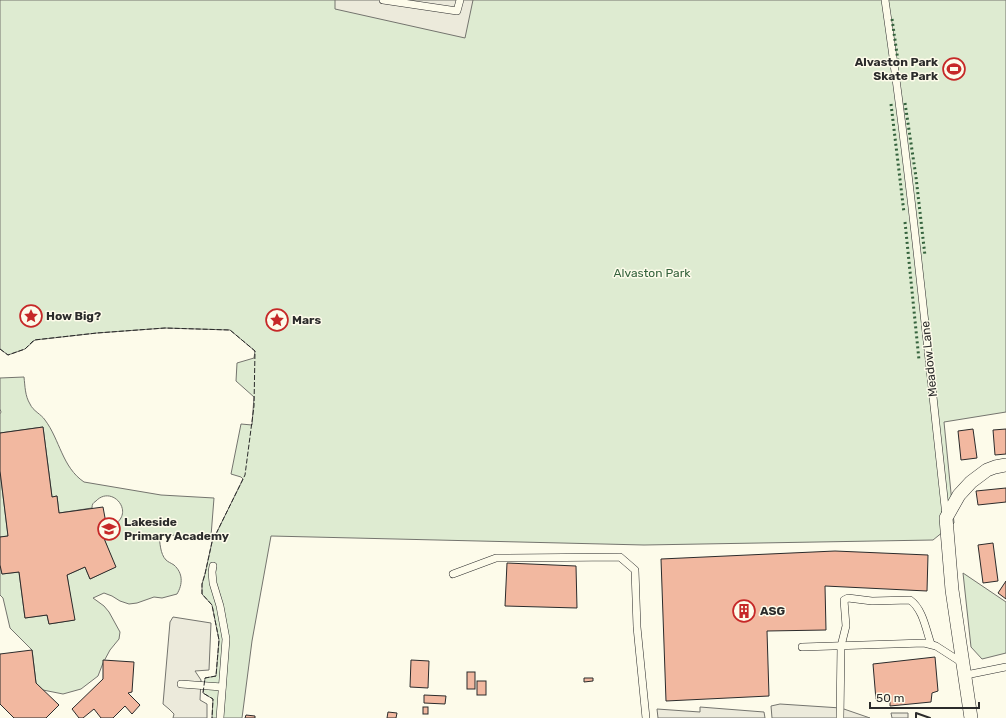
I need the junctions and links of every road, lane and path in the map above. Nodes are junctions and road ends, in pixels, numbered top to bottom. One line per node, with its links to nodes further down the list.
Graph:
1 (383, 0): 2 (lane)
2 (460, 0)
3 (885, 0): 5 (lane, Meadow Lane)
4 (1006, 465): 5 (street)
5 (946, 518): 12 (street, Meadow Lane)
6 (213, 566): 14 (lane)
7 (453, 574): 16 (lane)
8 (931, 644): 9 (lane); 9 (lane); 12 (lane)
9 (841, 646): 10 (lane); 17 (lane)
10 (802, 647)
11 (1006, 667): 12 (lane)
12 (965, 669): 18 (street, Meadow Lane)
13 (181, 684): 14 (lane)
14 (222, 687): 15 (lane)
15 (220, 718)
16 (646, 718)
17 (840, 718)
18 (971, 718)

